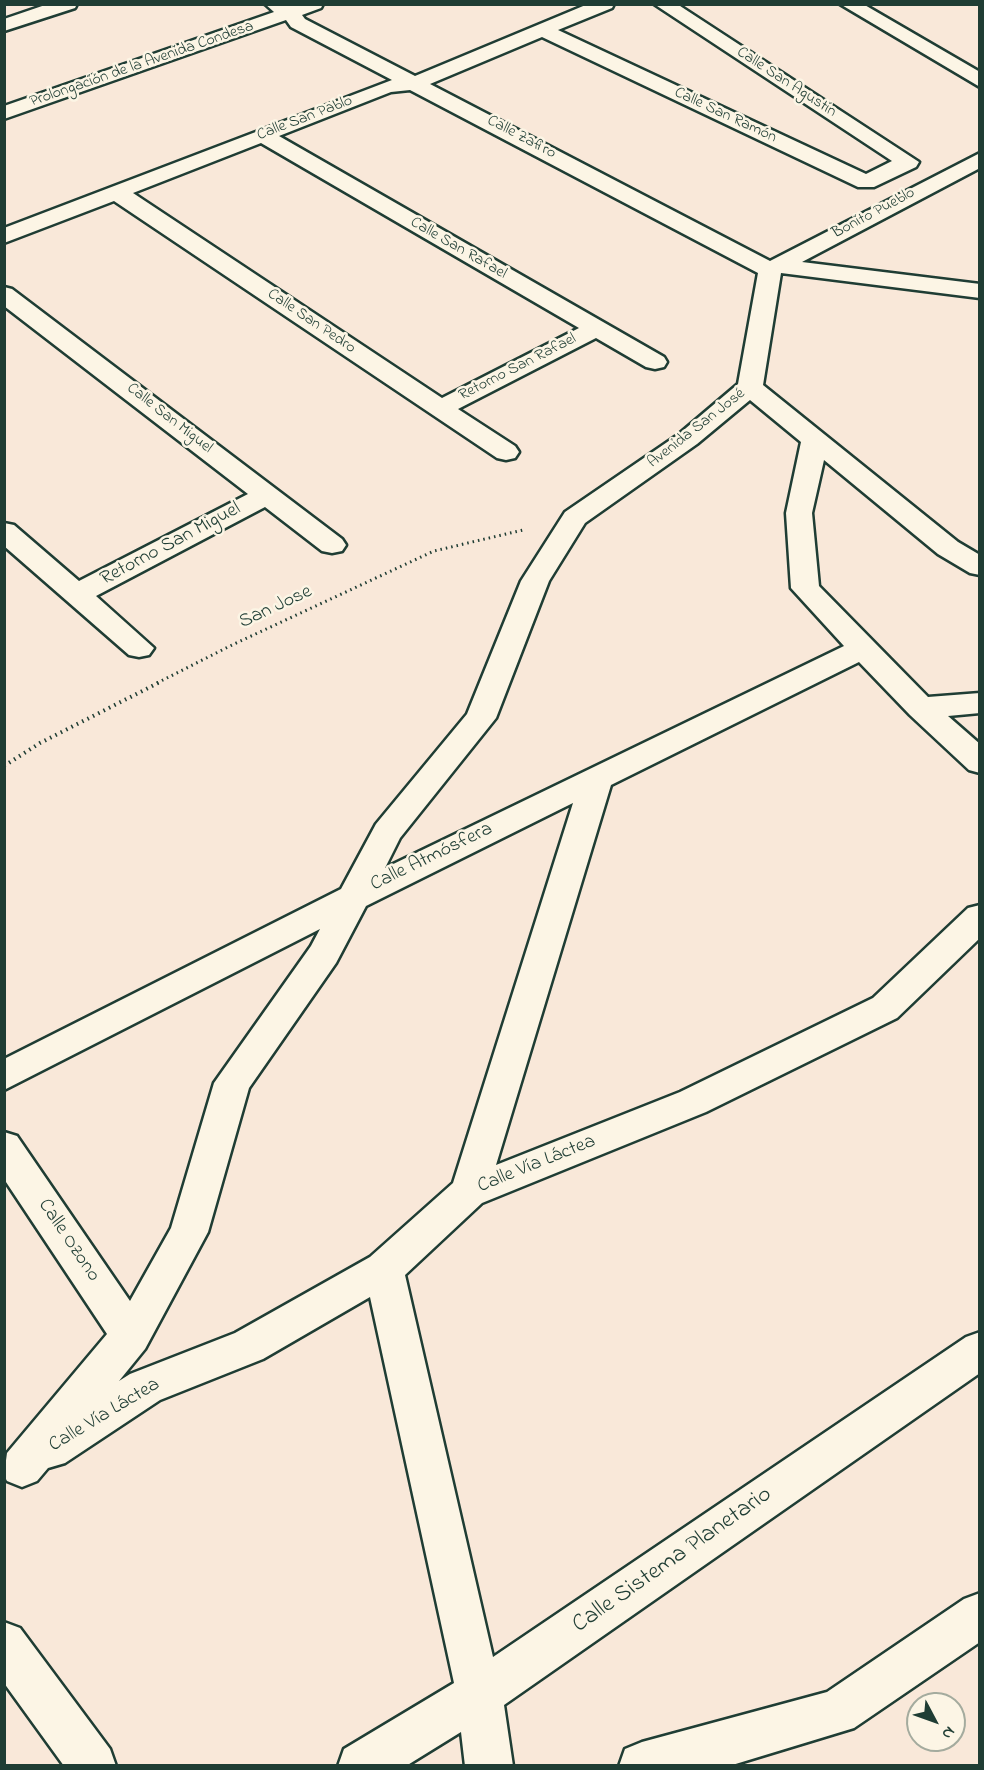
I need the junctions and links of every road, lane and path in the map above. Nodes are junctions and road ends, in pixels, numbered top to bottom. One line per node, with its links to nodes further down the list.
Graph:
1 (68, 4): 7 (street)
2 (314, 4): 6 (street, Prolongación de la Avenida Condesa)
3 (605, 4): 8 (street, Calle San Pablo)
4 (663, 4): 14 (street, Calle San Agustin)
5 (849, 4): 9 (street)
6 (283, 9): 10 (street, Calle Zafiro); 11 (street, Prolongación de la Avenida Condesa)
7 (4, 25)
8 (543, 30): 10 (street, Calle San Pablo); 14 (street, Calle San Ramón)
9 (980, 81)
10 (415, 83): 12 (street, Calle San Pablo); 17 (street, Calle Zafiro)
11 (4, 113)
12 (262, 135): 15 (street, Calle San Pablo); 20 (street, Calle San Rafael)
13 (979, 159): 17 (street, Bonito Pueblo)
14 (908, 162)
15 (116, 192): 16 (street, Calle San Pablo); 23 (street, Calle San Pedro)
16 (4, 236)
17 (773, 268): 18 (street); 22 (street, Avenida San José)
18 (980, 291)
19 (4, 294): 26 (street, Calle San Miguel)
20 (595, 329): 21 (street, Calle San Rafael); 23 (street, Retorno San Rafael)
21 (655, 362)
22 (750, 387): 24 (street); 27 (street, Avenida San José)
23 (441, 408): 25 (street, Calle San Pedro)
24 (815, 439): 30 (street); 33 (street)
25 (506, 452)
26 (265, 496): 29 (street, Calle San Miguel); 31 (street, Retorno San Miguel)
27 (575, 518): 37 (path, San Jose); 39 (street)
28 (4, 531): 31 (street)
29 (332, 545)
30 (980, 567)
31 (77, 594): 32 (street)
32 (139, 648)
33 (863, 648): 35 (street); 38 (street, Calle Atmósfera)
34 (980, 703): 35 (street)
35 (921, 708): 36 (street)
36 (980, 762)
37 (4, 766)
38 (597, 778): 39 (street, Calle Atmósfera); 43 (street)
39 (354, 897): 41 (street, Calle Atmósfera); 45 (street)
40 (972, 938): 43 (street, Calle Vía Láctea)
41 (4, 1076)
42 (4, 1147): 45 (street, Calle Ozono)
43 (469, 1192): 44 (street, Calle Vía Láctea)
44 (384, 1269): 47 (street, Calle Vía Láctea); 50 (street)
45 (131, 1336): 47 (street)
46 (980, 1350): 50 (street, Calle Sistema Planetario)
47 (13, 1472)
48 (980, 1616): 54 (street)
49 (4, 1644): 51 (street)
50 (479, 1694): 52 (street, Calle Sistema Planetario); 53 (street)
51 (93, 1766)
52 (361, 1766)
53 (489, 1766)
54 (642, 1766)

